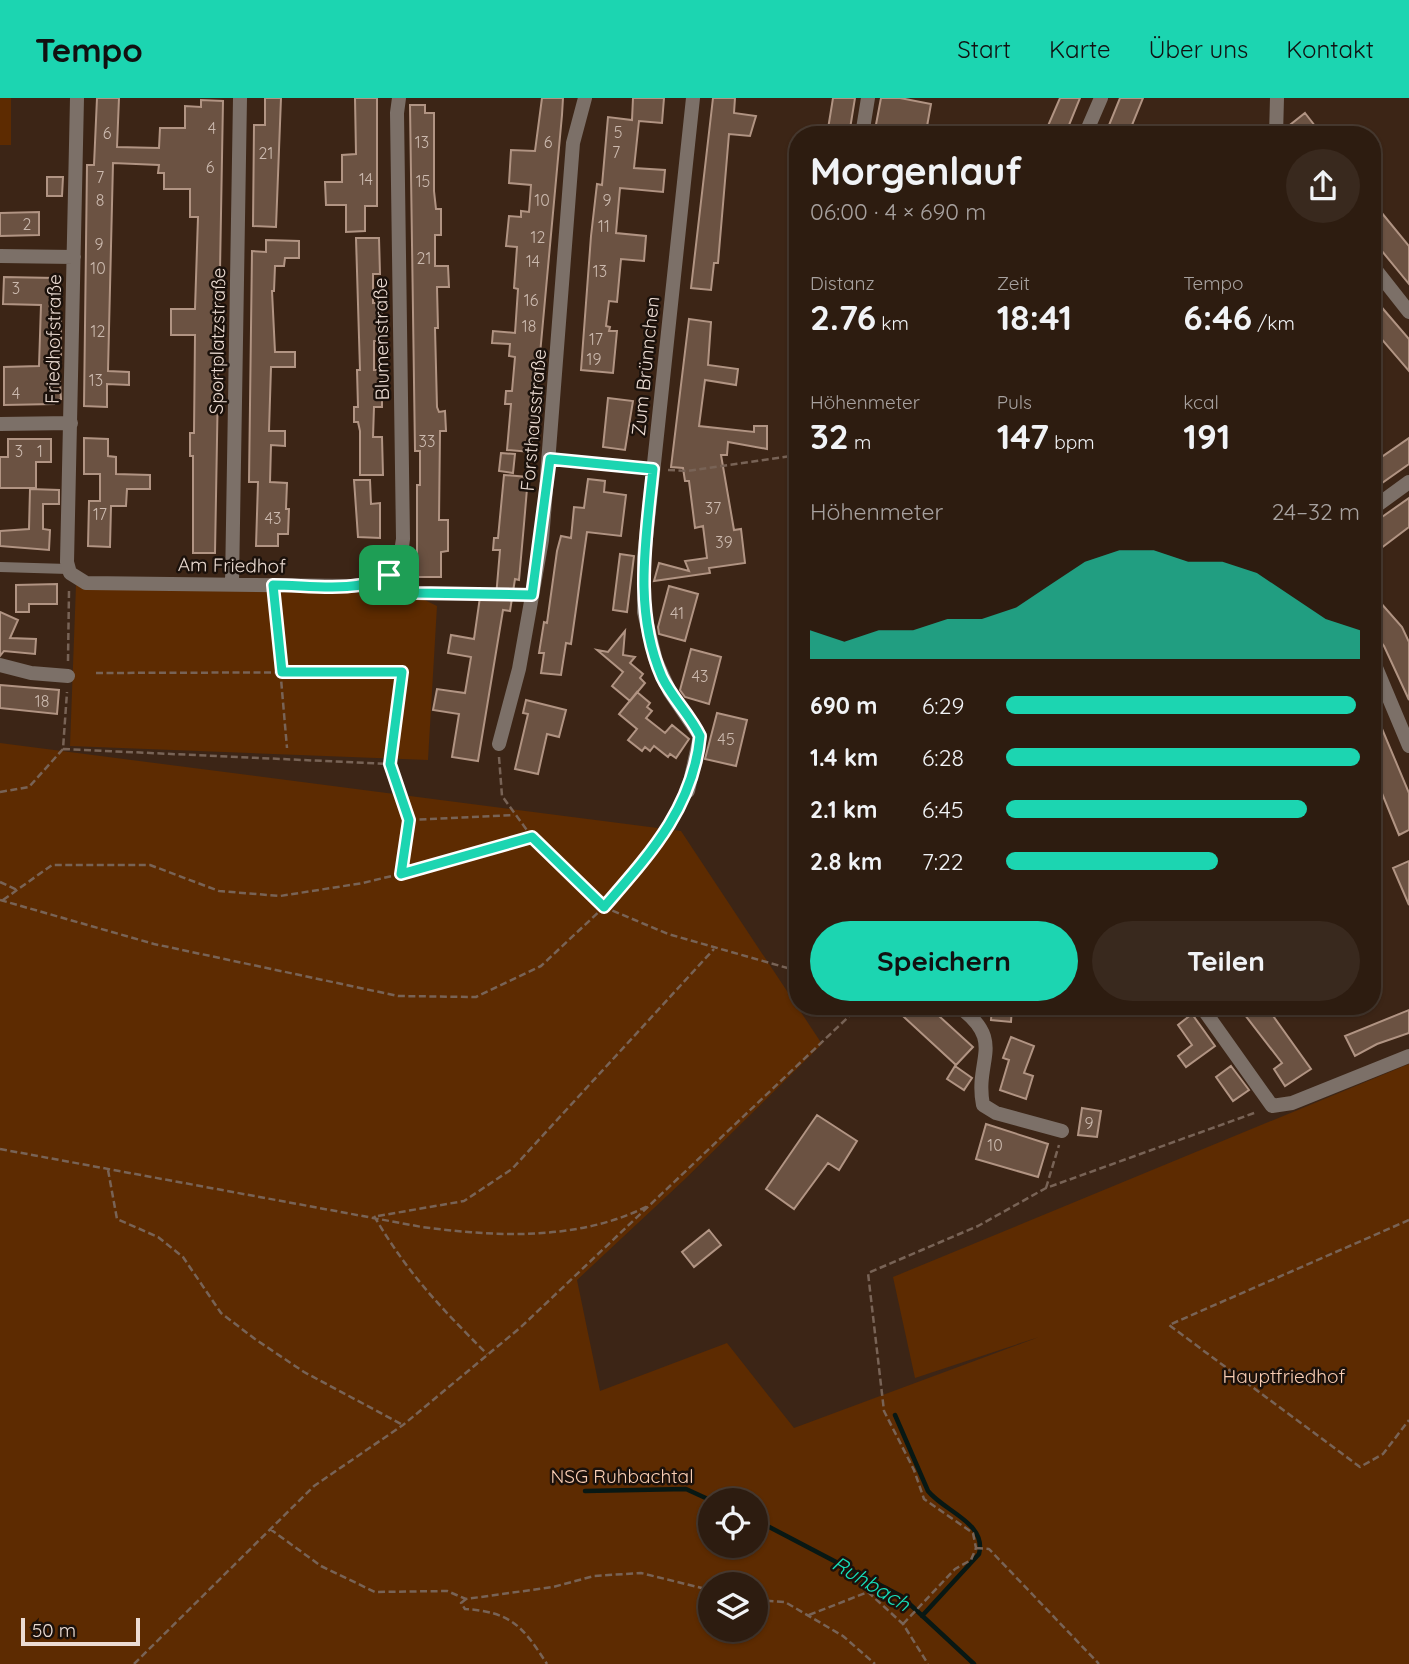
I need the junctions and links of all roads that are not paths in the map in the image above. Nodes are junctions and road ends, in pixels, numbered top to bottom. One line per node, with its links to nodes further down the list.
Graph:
1 (77, 98): 13 (street, Friedhofstraße)
2 (240, 98): 23 (street, Sportplatzstraße)
3 (399, 98): 22 (street, Blumenstraße)
4 (585, 98): 27 (street, Forsthausstraße)
5 (693, 98): 29 (street, Zum Brünnchen)
6 (868, 98): 9 (street)
7 (1101, 98): 10 (street)
8 (1277, 98): 11 (street)
9 (863, 126)
10 (1089, 126)
11 (1276, 126)
12 (0, 256): 13 (street)
13 (74, 257): 16 (street, Friedhofstraße)
14 (1381, 277): 15 (street)
15 (1409, 313)
16 (71, 423): 17 (street); 21 (street, Friedhofstraße)
17 (0, 424)
18 (1409, 482): 19 (street)
19 (1381, 502)
20 (0, 567): 21 (lane, Am Friedhof)
21 (71, 573): 23 (street, Am Friedhof)
22 (389, 575): 23 (street, Am Friedhof)
23 (232, 584)
24 (0, 665): 25 (street)
25 (68, 676)
26 (1381, 679): 28 (street)
27 (499, 744)
28 (1409, 746)
29 (688, 790)
30 (970, 1015): 33 (street)
31 (1207, 1015): 32 (street)
32 (1409, 1056)
33 (1062, 1131)

